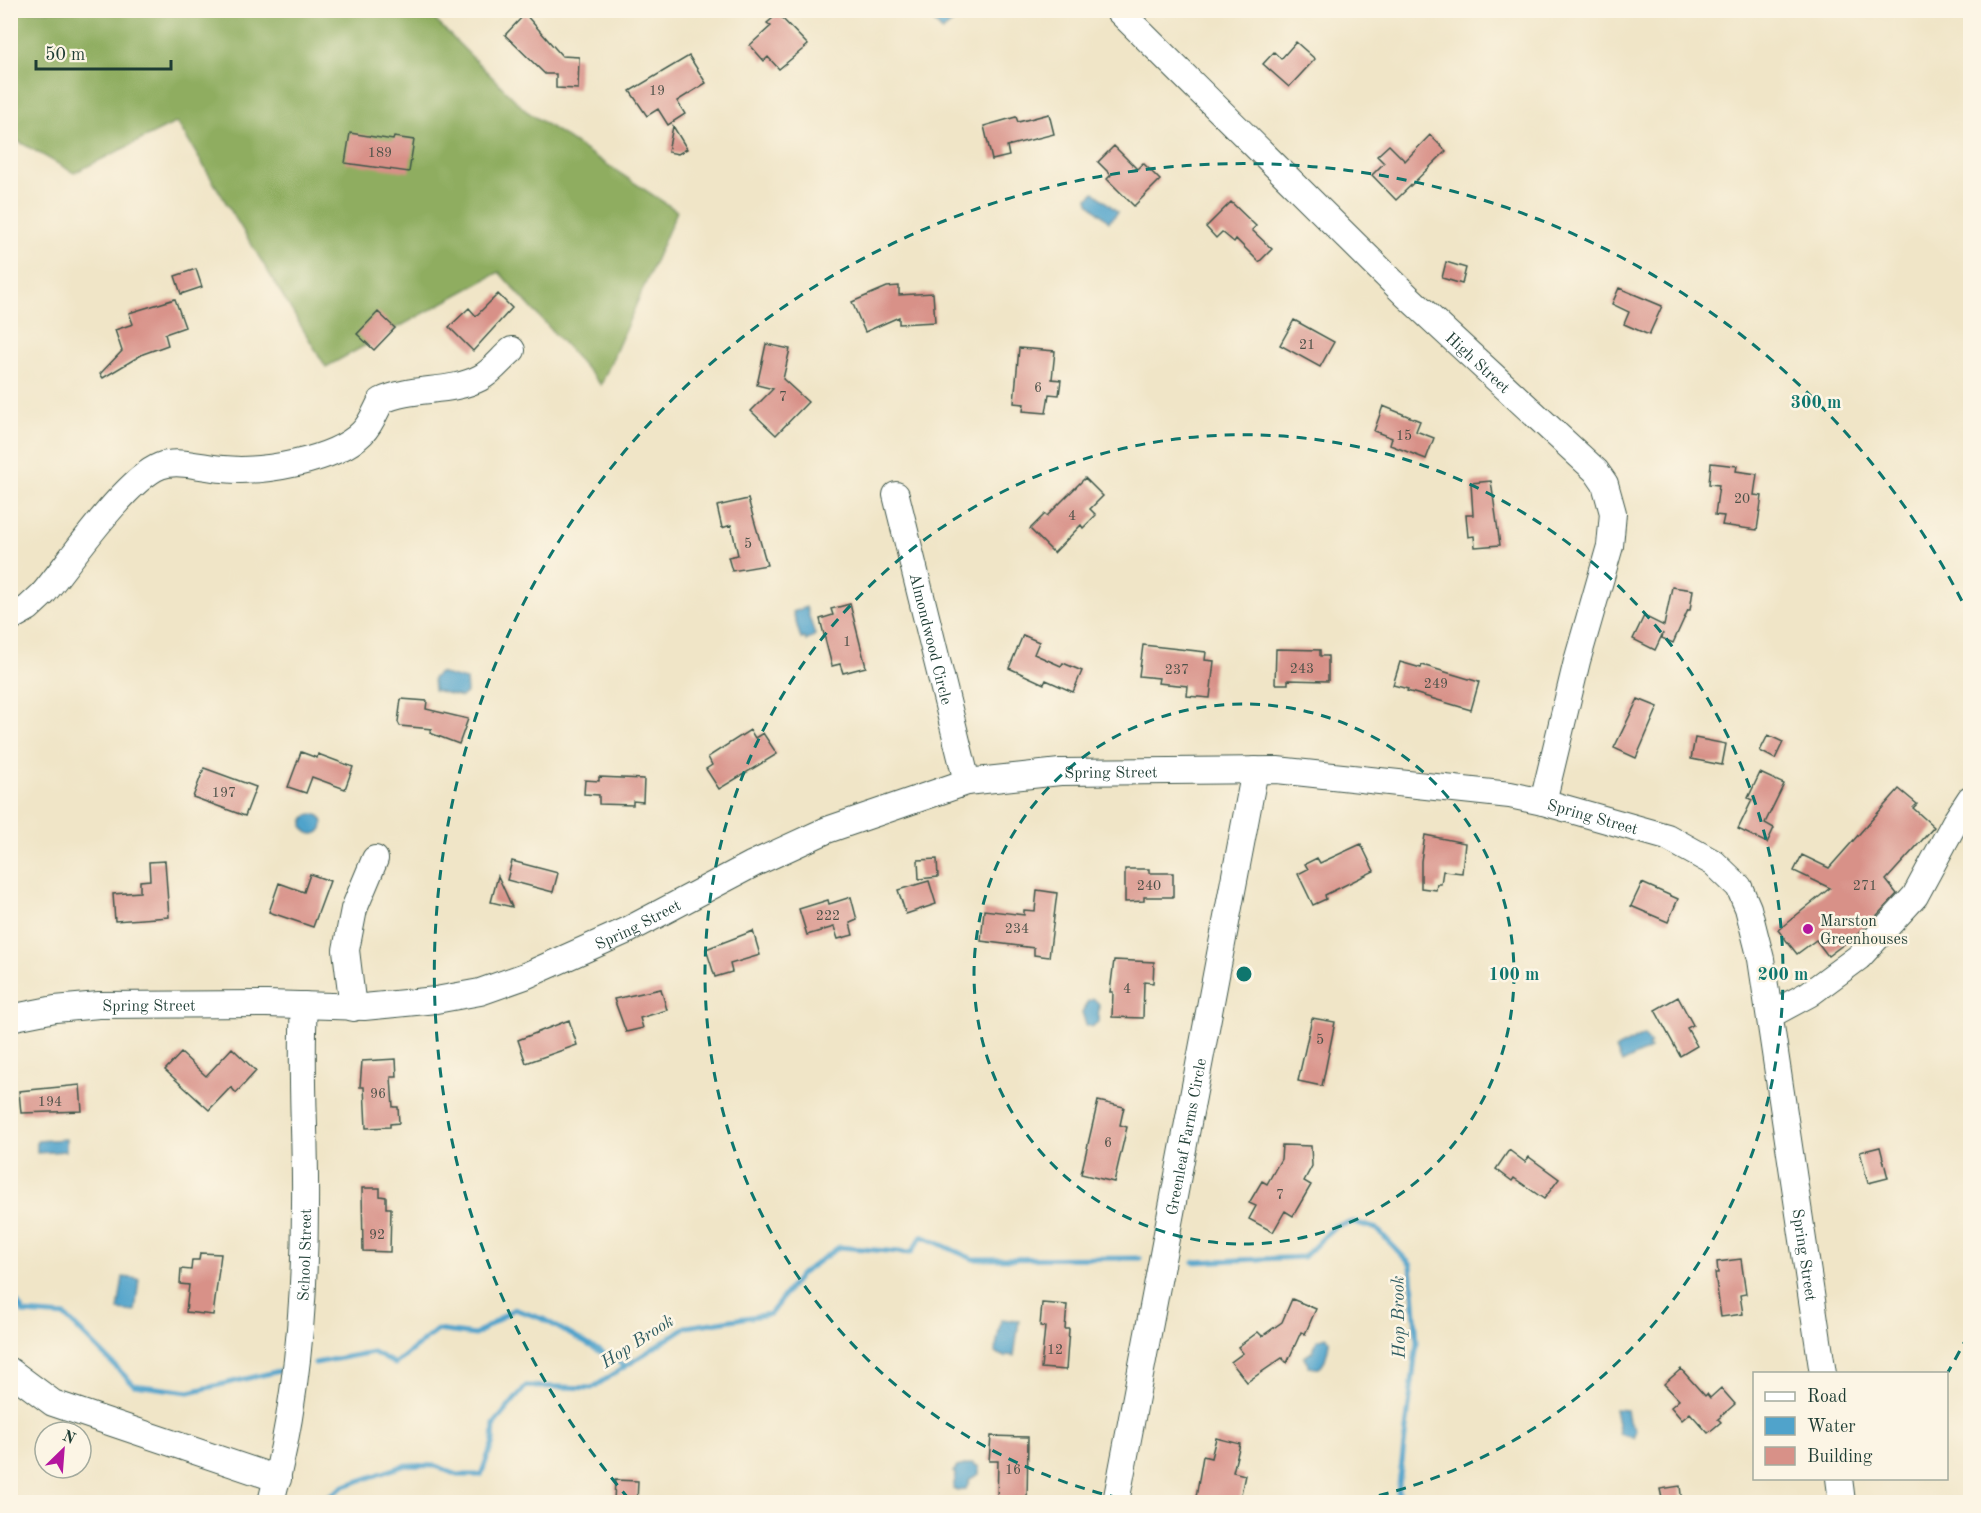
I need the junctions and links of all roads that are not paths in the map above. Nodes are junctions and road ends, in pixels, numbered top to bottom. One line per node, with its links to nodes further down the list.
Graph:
1 (1118, 10): 8 (street, High Street)
2 (512, 350): 4 (street)
3 (896, 495): 6 (street, Almondwood Circle)
4 (10, 618)
5 (1255, 770): 6 (street, Spring Street); 8 (street, Spring Street); 18 (street, Greenleaf Farms Circle)
6 (967, 782): 11 (street, Spring Street)
7 (1971, 799): 12 (street)
8 (1543, 802): 12 (street, Spring Street)
9 (375, 859): 11 (street)
10 (304, 1005): 11 (street, Spring Street); 13 (street, Spring Street); 17 (street, School Street)
11 (353, 1008)
12 (1770, 1015): 15 (street, Spring Street)
13 (10, 1018)
14 (10, 1371): 17 (street)
15 (1823, 1372)
16 (1839, 1480): 19 (street)
17 (275, 1491)
18 (1116, 1503)
19 (1842, 1503)

